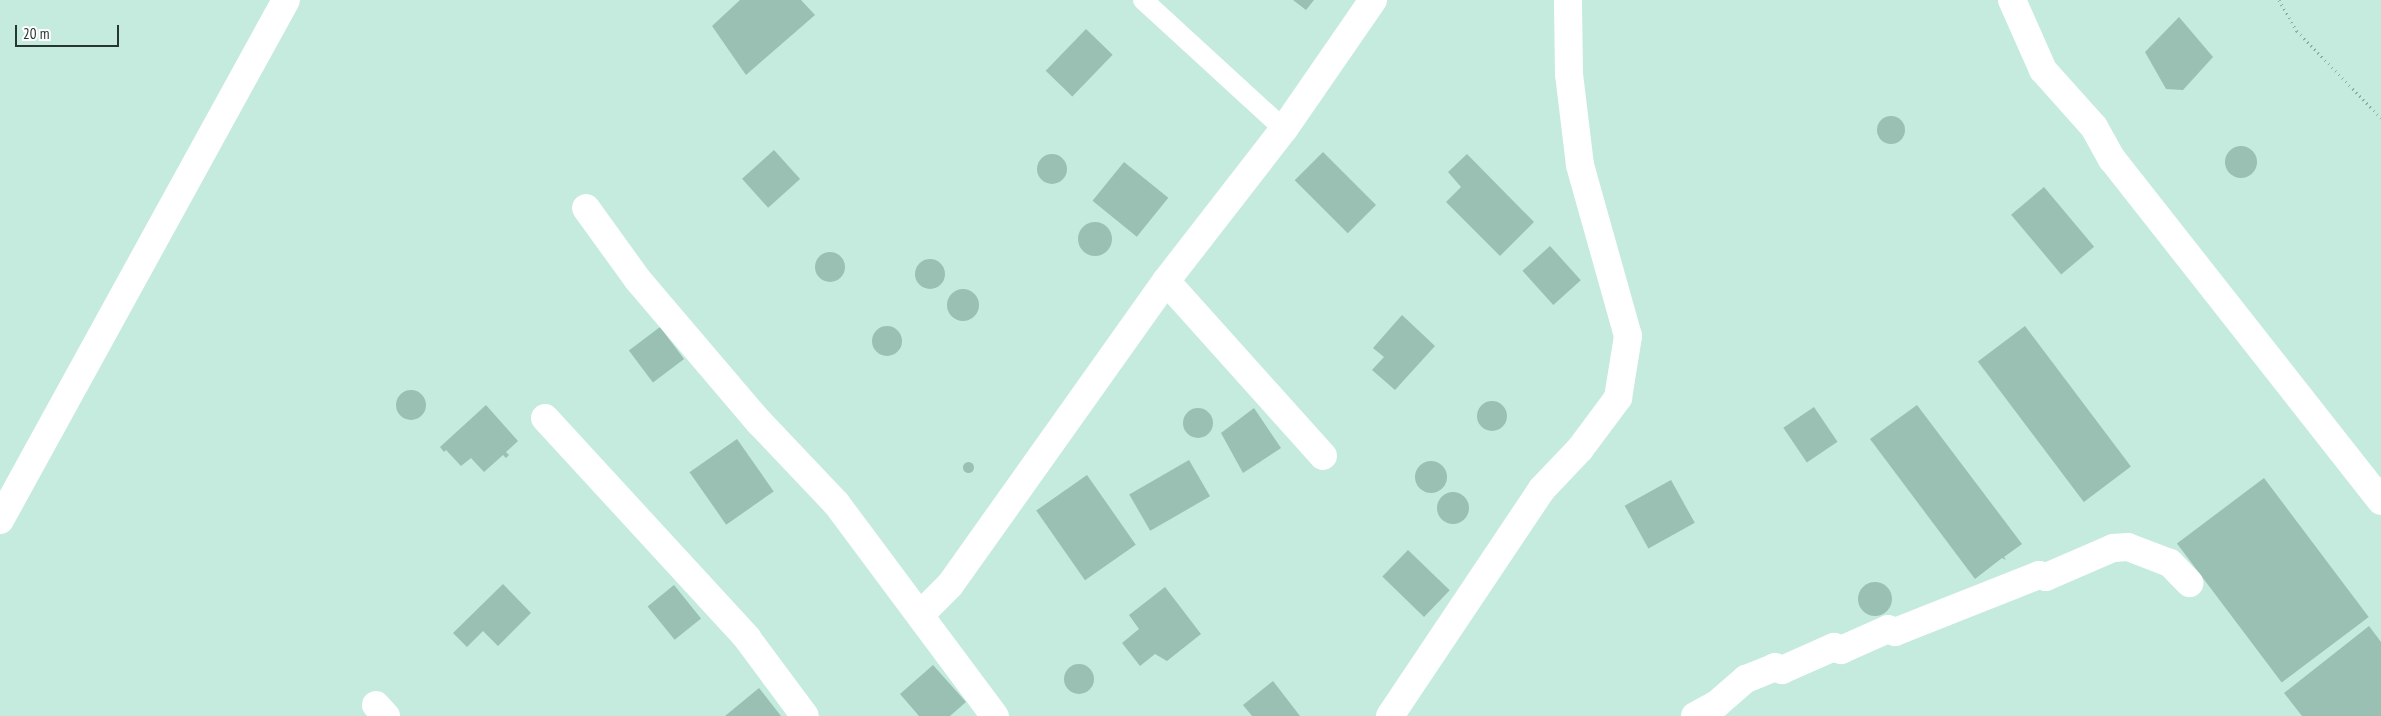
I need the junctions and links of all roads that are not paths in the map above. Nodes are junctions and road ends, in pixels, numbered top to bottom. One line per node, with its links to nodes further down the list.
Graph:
1 (286, 0): 12 (street)
2 (1143, 0): 6 (lane)
3 (1373, 0): 6 (street)
4 (1568, 0): 17 (street)
5 (2012, 0): 11 (street)
6 (1284, 129): 8 (street)
7 (586, 208): 14 (street)
8 (1166, 281): 10 (street); 14 (street)
9 (545, 418): 15 (street)
10 (1323, 456)
11 (2381, 501)
12 (0, 520)
13 (2189, 583): 18 (street)
14 (921, 614): 16 (street)
15 (806, 716)
16 (995, 716)
17 (1390, 716)
18 (1695, 716)

